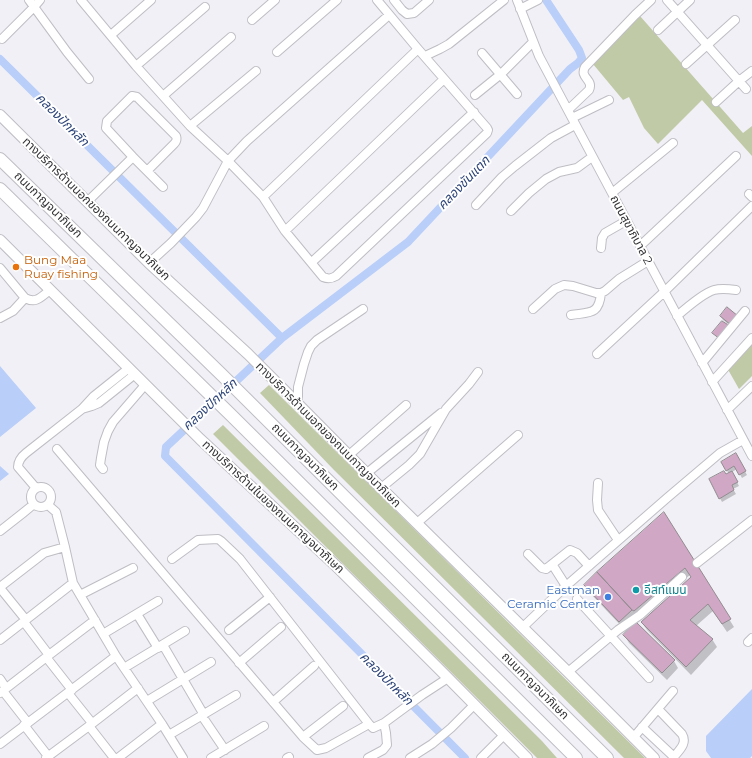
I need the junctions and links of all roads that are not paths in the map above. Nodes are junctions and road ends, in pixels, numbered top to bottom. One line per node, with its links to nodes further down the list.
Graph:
1 (29, 0): 16 (street)
2 (40, 0): 16 (street)
3 (151, 0): 24 (street)
4 (275, 0): 21 (street)
5 (337, 0): 30 (street)
6 (377, 0): 20 (street)
7 (429, 0): 15 (street)
8 (504, 0): 32 (street)
9 (517, 0): 18 (street, ถนนสุขาภิบาล 2)
10 (537, 0): 18 (street)
11 (651, 0): 49 (street)
12 (667, 0): 19 (street)
13 (690, 0): 19 (street)
14 (85, 1): 24 (street)
15 (397, 1)
16 (34, 7): 26 (street); 38 (street)
17 (205, 7): 34 (street)
18 (520, 9): 27 (street, ถนนสุขาภิบาล 2)
19 (677, 12): 23 (street); 28 (street)
20 (390, 15): 29 (street); 56 (street)
21 (252, 20)
22 (736, 20): 28 (street)
23 (658, 30)
24 (111, 35): 34 (street)
25 (231, 37): 44 (street)
26 (2, 39)
27 (533, 42): 37 (street); 49 (street, ถนนสุขาภิบาล 2)
28 (708, 46): 33 (street); 40 (street)
29 (418, 49): 32 (street); 61 (street)
30 (277, 52)
31 (482, 53): 37 (street)
32 (425, 56): 39 (street)
33 (686, 64)
34 (136, 66): 44 (street)
35 (256, 71): 50 (street)
36 (752, 71): 40 (street)
37 (501, 74): 42 (street); 43 (street)
38 (89, 79)
39 (444, 79): 47 (street); 67 (street)
40 (739, 81): 41 (street); 46 (street)
41 (746, 89)
42 (517, 94)
43 (475, 95)
44 (163, 96): 50 (street)
45 (609, 100): 49 (street)
46 (716, 102)
47 (474, 112): 72 (street); 72 (street)
48 (0, 115): 62 (main road, ทางบริการด้านนอกของถนนกาญจนาภิเษก)
49 (571, 118): 54 (street, ถนนสุขาภิบาล 2); 63 (street)
50 (190, 126): 56 (street)
51 (673, 143): 60 (street)
52 (736, 156): 69 (street)
53 (133, 157): 57 (street); 57 (street); 62 (street)
54 (592, 158): 60 (street, ถนนสุขาภิบาล 2); 65 (street)
55 (0, 159): 187 (highway, ถนนกาญจนาภิเษก)
56 (228, 161): 61 (street); 73 (street)
57 (147, 171): 58 (street)
58 (163, 187)
59 (0, 189): 169 (highway, ถนนกาญจนาภิเษก)
60 (612, 193): 66 (street, ถนนสุขาภิบาล 2)
61 (263, 197): 67 (street)
62 (88, 202): 73 (main road, ทางบริการด้านนอกของถนนกาญจนาภิเษก)
63 (476, 205)
64 (752, 206): 77 (street)
65 (511, 211)
66 (626, 220): 69 (street, ถนนสุขาภิบาล 2); 70 (street)
67 (285, 232): 72 (street)
68 (1, 245): 75 (main road, ทางบริการด้านในของถนนกาญจนาภิเษก)
69 (640, 246): 71 (street, ถนนสุขาภิบาล 2)
70 (601, 248)
71 (648, 261): 77 (street, ถนนสุขาภิบาล 2); 78 (street)
72 (312, 262)
73 (150, 263): 94 (main road, ทางบริการด้านนอกของถนนกาญจนาภิเษก)
74 (0, 268): 79 (street)
75 (50, 290): 79 (street); 89 (main road, ทางบริการด้านในของถนนกาญจนาภิเษก)
76 (736, 290): 84 (street)
77 (664, 292): 84 (street, ถนนสุขาภิบาล 2); 87 (street)
78 (601, 293): 81 (street); 83 (street)
79 (24, 298): 85 (street)
80 (363, 309): 94 (street)
81 (533, 309)
82 (745, 311): 88 (street)
83 (571, 315)
84 (677, 316): 88 (street, ถนนสุขาภิบาล 2)
85 (0, 318)
86 (752, 338): 91 (street)
87 (597, 354)
88 (702, 363): 91 (street, ถนนสุขาภิบาล 2)
89 (132, 371): 92 (main road, ทางบริการด้านในของถนนกาญจนาภิเษก); 106 (street)
90 (478, 372): 96 (street)
91 (712, 382): 97 (street, ถนนสุขาภิบาล 2)
92 (145, 385): 103 (street); 147 (main road, ทางบริการด้านในของถนนกาญจนาภิเษก)
93 (752, 386): 97 (street)
94 (298, 404): 101 (main road, ทางบริการด้านนอกของถนนกาญจนาภิเษก)
95 (406, 405): 101 (street)
96 (446, 409): 104 (street); 107 (street)
97 (727, 410): 99 (street, ถนนสุขาภิบาล 2)
98 (518, 435): 111 (street)
99 (747, 443): 102 (street, ถนนสุขาภิบาล 2); 113 (street)
100 (57, 449): 143 (street)
101 (349, 455): 104 (main road, ทางบริการด้านนอกของถนนกาญจนาภิเษก)
102 (752, 456)
103 (103, 469)
104 (367, 473): 107 (main road, ทางบริการด้านนอกของถนนกาญจนาภิเษก)
105 (598, 483): 113 (street)
106 (36, 488): 108 (street); 109 (street)
107 (381, 488): 111 (main road, ทางบริการด้านนอกของถนนกาญจนาภิเษก)
108 (34, 504): 109 (street); 112 (street)
109 (48, 505): 114 (street)
110 (752, 520): 117 (street)
111 (417, 523): 133 (main road, ทางบริการด้านนอกของถนนกาญจนาภิเษก)
112 (0, 531)
113 (618, 540): 119 (street)
114 (65, 547): 122 (street); 124 (street)
115 (528, 554): 118 (street)
116 (172, 560): 126 (street)
117 (696, 563)
118 (552, 564): 119 (street); 123 (street)
119 (589, 566): 123 (street)
120 (133, 568): 125 (street)
121 (682, 577): 137 (street)
122 (73, 583): 125 (street); 131 (street)
123 (566, 586): 133 (street)
124 (0, 587): 131 (street)
125 (80, 595): 130 (street)
126 (270, 597): 134 (street); 165 (street)
127 (578, 600): 137 (street)
128 (158, 601): 129 (street)
129 (136, 614): 136 (street); 139 (street)
130 (95, 620): 136 (street); 140 (street)
131 (25, 621): 138 (street); 140 (street)
132 (282, 627): 143 (street)
133 (523, 628): 146 (main road, ทางบริการด้านนอกของถนนกาญจนาภิเษก)
134 (229, 630)
135 (185, 631): 139 (street)
136 (103, 634): 141 (street)
137 (611, 636): 146 (street); 148 (street)
138 (0, 640)
139 (160, 646): 145 (street); 149 (street)
140 (48, 656): 152 (street); 153 (street)
141 (116, 656): 145 (street); 153 (street)
142 (211, 662): 149 (street)
143 (239, 663): 157 (street)
144 (314, 666): 157 (street)
145 (124, 668): 151 (street)
146 (568, 672): 173 (main road, ทางบริการด้านนอกของถนนกาญจนาภิเษก)
147 (448, 678): 158 (main road, ทางบริการด้านในของถนนกาญจนาภิเษก); 162 (street)
148 (649, 678)
149 (183, 679): 156 (street); 161 (street)
150 (0, 680): 152 (street)
151 (138, 688): 156 (street); 166 (street)
152 (3, 691): 163 (street)
153 (70, 691): 163 (street); 166 (street)
154 (673, 691): 160 (street)
155 (236, 695): 161 (street)
156 (147, 701): 164 (street)
157 (273, 702): 172 (street)
158 (474, 705): 171 (main road, ทางบริการด้านในของถนนกาญจนาภิเษก); 182 (street)
159 (343, 706): 172 (street)
160 (658, 709): 168 (street); 189 (street)
161 (203, 715): 170 (street); 175 (street)
162 (384, 723): 165 (street); 181 (street)
163 (26, 724): 174 (street); 176 (street)
164 (162, 724): 170 (street); 178 (street)
165 (369, 724): 172 (street)
166 (91, 725): 176 (street); 177 (street)
167 (264, 726): 175 (street)
168 (642, 727): 173 (street); 189 (street)
169 (552, 734): 185 (street); 186 (highway, ถนนกาญจนาภิเษก)
170 (169, 735): 179 (street)
171 (504, 735): 183 (street); 184 (main road, ทางบริการด้านในของถนนกาญจนาภิเษก)
172 (304, 737)
173 (633, 738): 188 (main road, ทางบริการด้านนอกของถนนกาญจนาภิเษก)
174 (0, 744)
175 (225, 750): 180 (street)
176 (47, 757)
177 (114, 758)
178 (118, 758)
179 (183, 758)
180 (211, 758)
181 (368, 758)
182 (410, 758)
183 (482, 758)
184 (527, 758)
185 (567, 758)
186 (576, 758)
187 (607, 758)
188 (654, 758)
189 (673, 758)

